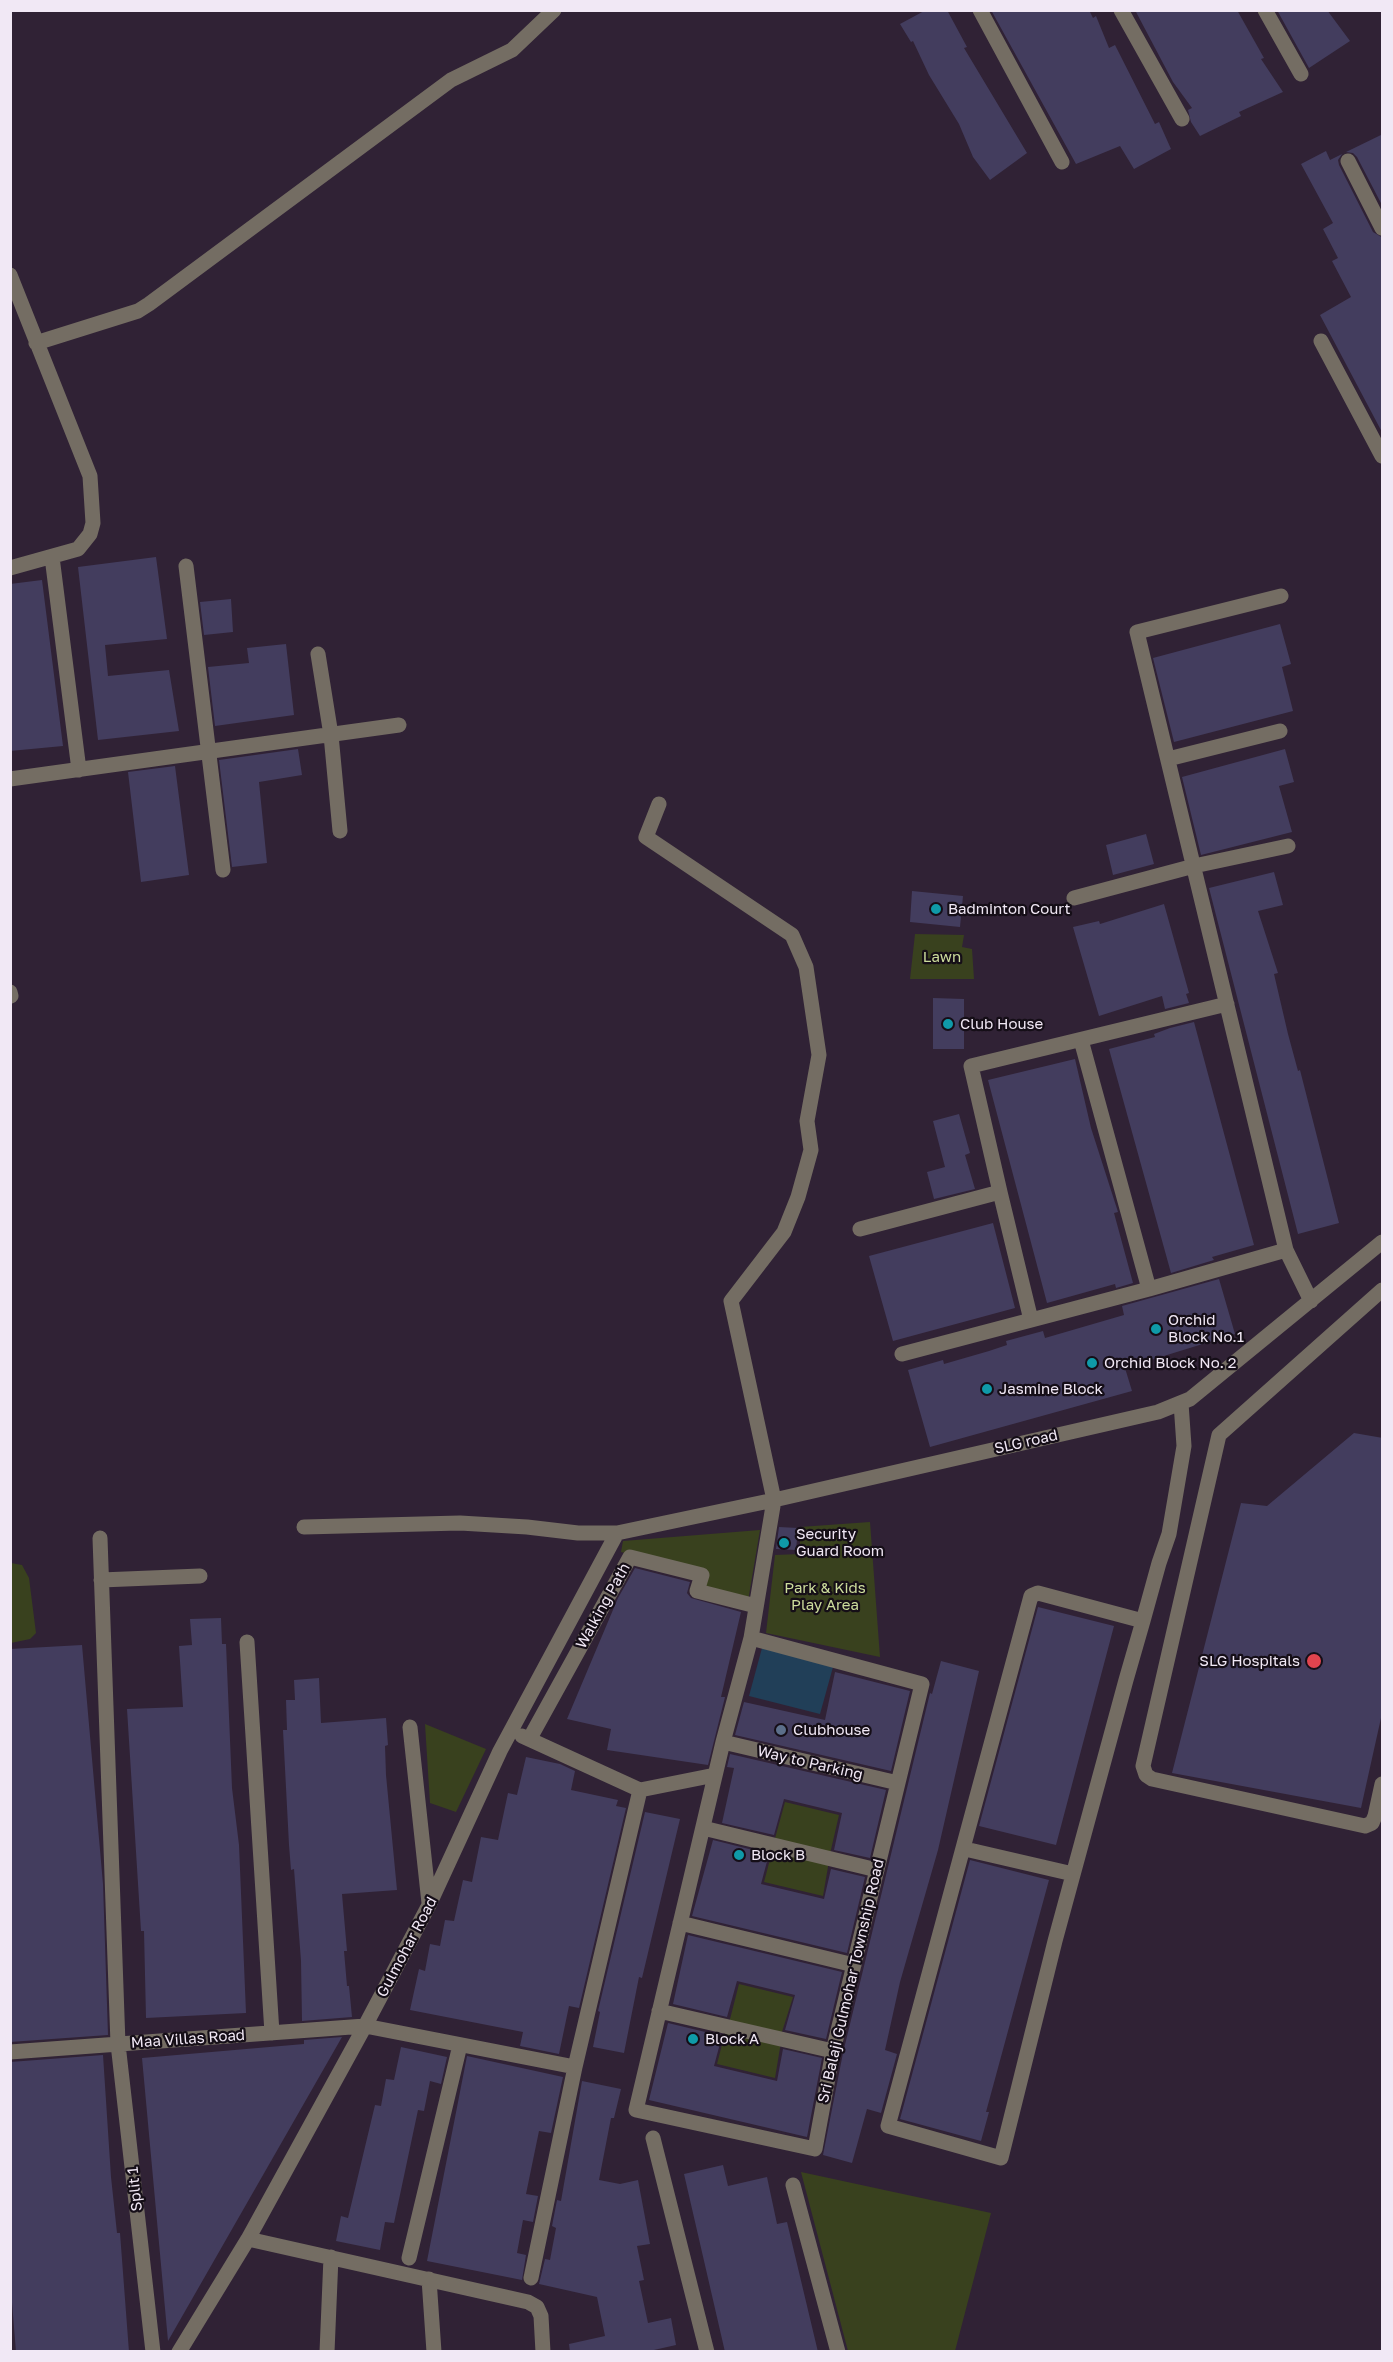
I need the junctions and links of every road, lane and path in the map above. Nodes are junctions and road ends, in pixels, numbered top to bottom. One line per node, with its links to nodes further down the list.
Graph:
1 (554, 10): 12 (street)
2 (980, 10): 8 (street)
3 (1121, 10): 6 (street)
4 (1265, 10): 5 (street)
5 (1301, 74)
6 (1182, 119)
7 (1348, 161): 9 (street)
8 (1062, 162)
9 (1383, 228)
10 (10, 276): 12 (street)
11 (1321, 341): 13 (street)
12 (36, 343): 14 (street)
13 (1383, 456)
14 (52, 557): 16 (street); 24 (street)
15 (186, 566): 22 (street)
16 (10, 568)
17 (1281, 596): 23 (street)
18 (318, 654): 21 (street)
19 (399, 725): 21 (street)
20 (1280, 731): 23 (street)
21 (331, 735): 22 (street); 27 (street)
22 (210, 752): 24 (street); 30 (street)
23 (1168, 759): 29 (street)
24 (79, 770): 25 (street)
25 (10, 779)
26 (659, 804): 44 (street)
27 (340, 831)
28 (1288, 846): 29 (street)
29 (1194, 866): 31 (street); 32 (street)
30 (223, 870)
31 (1074, 898)
32 (1227, 1004): 33 (street); 37 (street)
33 (1081, 1040): 34 (street); 38 (street)
34 (1000, 1192): 35 (street); 41 (street)
35 (860, 1228)
36 (1383, 1242): 40 (street, SLG road)
37 (1286, 1250): 38 (street); 40 (street)
38 (1149, 1289): 41 (street)
39 (1383, 1290): 60 (street)
40 (1311, 1301): 43 (street, SLG road)
41 (1031, 1320): 42 (street)
42 (902, 1354)
43 (1181, 1403): 44 (street, SLG road); 51 (street)
44 (774, 1500): 46 (street, SLG road); 50 (street, Sri Balaji Gulmohar Township Road)
45 (304, 1527): 46 (street, SLG road)
46 (617, 1533): 55 (street, Gulmohar Road)
47 (100, 1538): 49 (street, Split 1)
48 (200, 1576): 49 (street)
49 (101, 1580): 72 (street, Split 1)
50 (756, 1606): 52 (street, Sri Balaji Gulmohar Township Road); 56 (street, Walking Path)
51 (1143, 1621): 63 (street); 65 (street)
52 (752, 1638): 57 (street, Sri Balaji Gulmohar Township Road); 59 (street, Sri Balaji Gulmohar Township Road)
53 (247, 1642): 71 (street)
54 (410, 1727): 66 (street)
55 (511, 1733): 56 (street); 66 (street, Gulmohar Road)
56 (530, 1738): 61 (street)
57 (723, 1743): 58 (street, Sri Balaji Gulmohar Township Road); 59 (street, Way to Parking)
58 (716, 1775): 61 (street); 62 (street, Sri Balaji Gulmohar Township Road)
59 (898, 1784): 64 (street, Sri Balaji Gulmohar Township Road)
60 (1383, 1784)
61 (640, 1790): 76 (street)
62 (703, 1828): 64 (street); 67 (street, Sri Balaji Gulmohar Township Road)
63 (964, 1849): 65 (street); 65 (street)
64 (877, 1870): 68 (street, Sri Balaji Gulmohar Township Road)
65 (1073, 1874)
66 (429, 1905): 70 (street, Gulmohar Road)
67 (681, 1923): 68 (street); 69 (street, Sri Balaji Gulmohar Township Road)
68 (854, 1965): 74 (street, Sri Balaji Gulmohar Township Road)
69 (659, 2012): 74 (street); 74 (street, Sri Balaji Gulmohar Township Road)
70 (364, 2026): 71 (street, Maa Villas Road); 73 (street, Maa Villas Road); 79 (street, Gulmohar Road)
71 (272, 2033): 72 (street, Maa Villas Road)
72 (118, 2044): 75 (street, Maa Villas Road); 84 (street, Split 1)
73 (460, 2045): 76 (street, Maa Villas Road); 81 (street)
74 (832, 2051)
75 (10, 2052)
76 (574, 2067): 82 (street)
77 (653, 2138): 89 (street)
78 (793, 2185): 90 (street)
79 (248, 2239): 80 (street); 85 (street, Gulmohar Road)
80 (330, 2257): 83 (street); 86 (street)
81 (409, 2258)
82 (531, 2278)
83 (429, 2279): 87 (street); 88 (street)
84 (153, 2352)
85 (179, 2352)
86 (327, 2352)
87 (434, 2352)
88 (543, 2352)
89 (707, 2352)
90 (838, 2352)

